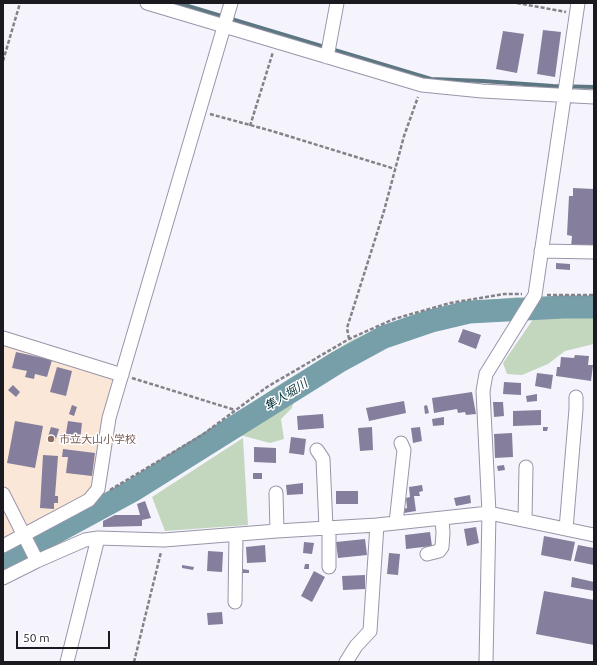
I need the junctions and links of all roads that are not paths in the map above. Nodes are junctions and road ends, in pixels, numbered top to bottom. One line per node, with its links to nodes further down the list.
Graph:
1 (147, 3): 5 (street)
2 (231, 3): 5 (street)
3 (336, 3): 6 (street)
4 (578, 8): 7 (street)
5 (224, 26): 6 (street); 12 (street)
6 (327, 57): 7 (street)
7 (566, 95): 8 (street); 9 (street)
8 (594, 96)
9 (541, 251): 10 (street); 19 (street)
10 (594, 252)
11 (3, 338): 12 (street)
12 (122, 375): 28 (street)
13 (576, 397): 25 (street)
14 (401, 443): 22 (street)
15 (317, 450): 24 (street)
16 (526, 467): 21 (street)
17 (276, 493): 26 (street)
18 (5, 502): 28 (street)
19 (489, 513): 20 (street); 21 (street); 39 (street)
20 (442, 518): 22 (street); 32 (street)
21 (525, 520): 25 (street)
22 (396, 523): 23 (street)
23 (377, 525): 24 (street); 38 (street)
24 (328, 528): 26 (street); 34 (street)
25 (566, 529): 29 (street)
26 (277, 531): 27 (street)
27 (236, 534): 30 (street); 36 (street)
28 (24, 535): 31 (street); 33 (street)
29 (594, 535)
30 (98, 538): 33 (street); 37 (street)
31 (3, 546)
32 (427, 554)
33 (36, 558): 35 (street)
34 (329, 567)
35 (3, 578)
36 (235, 602)
37 (67, 662)
38 (346, 662)
39 (486, 662)

